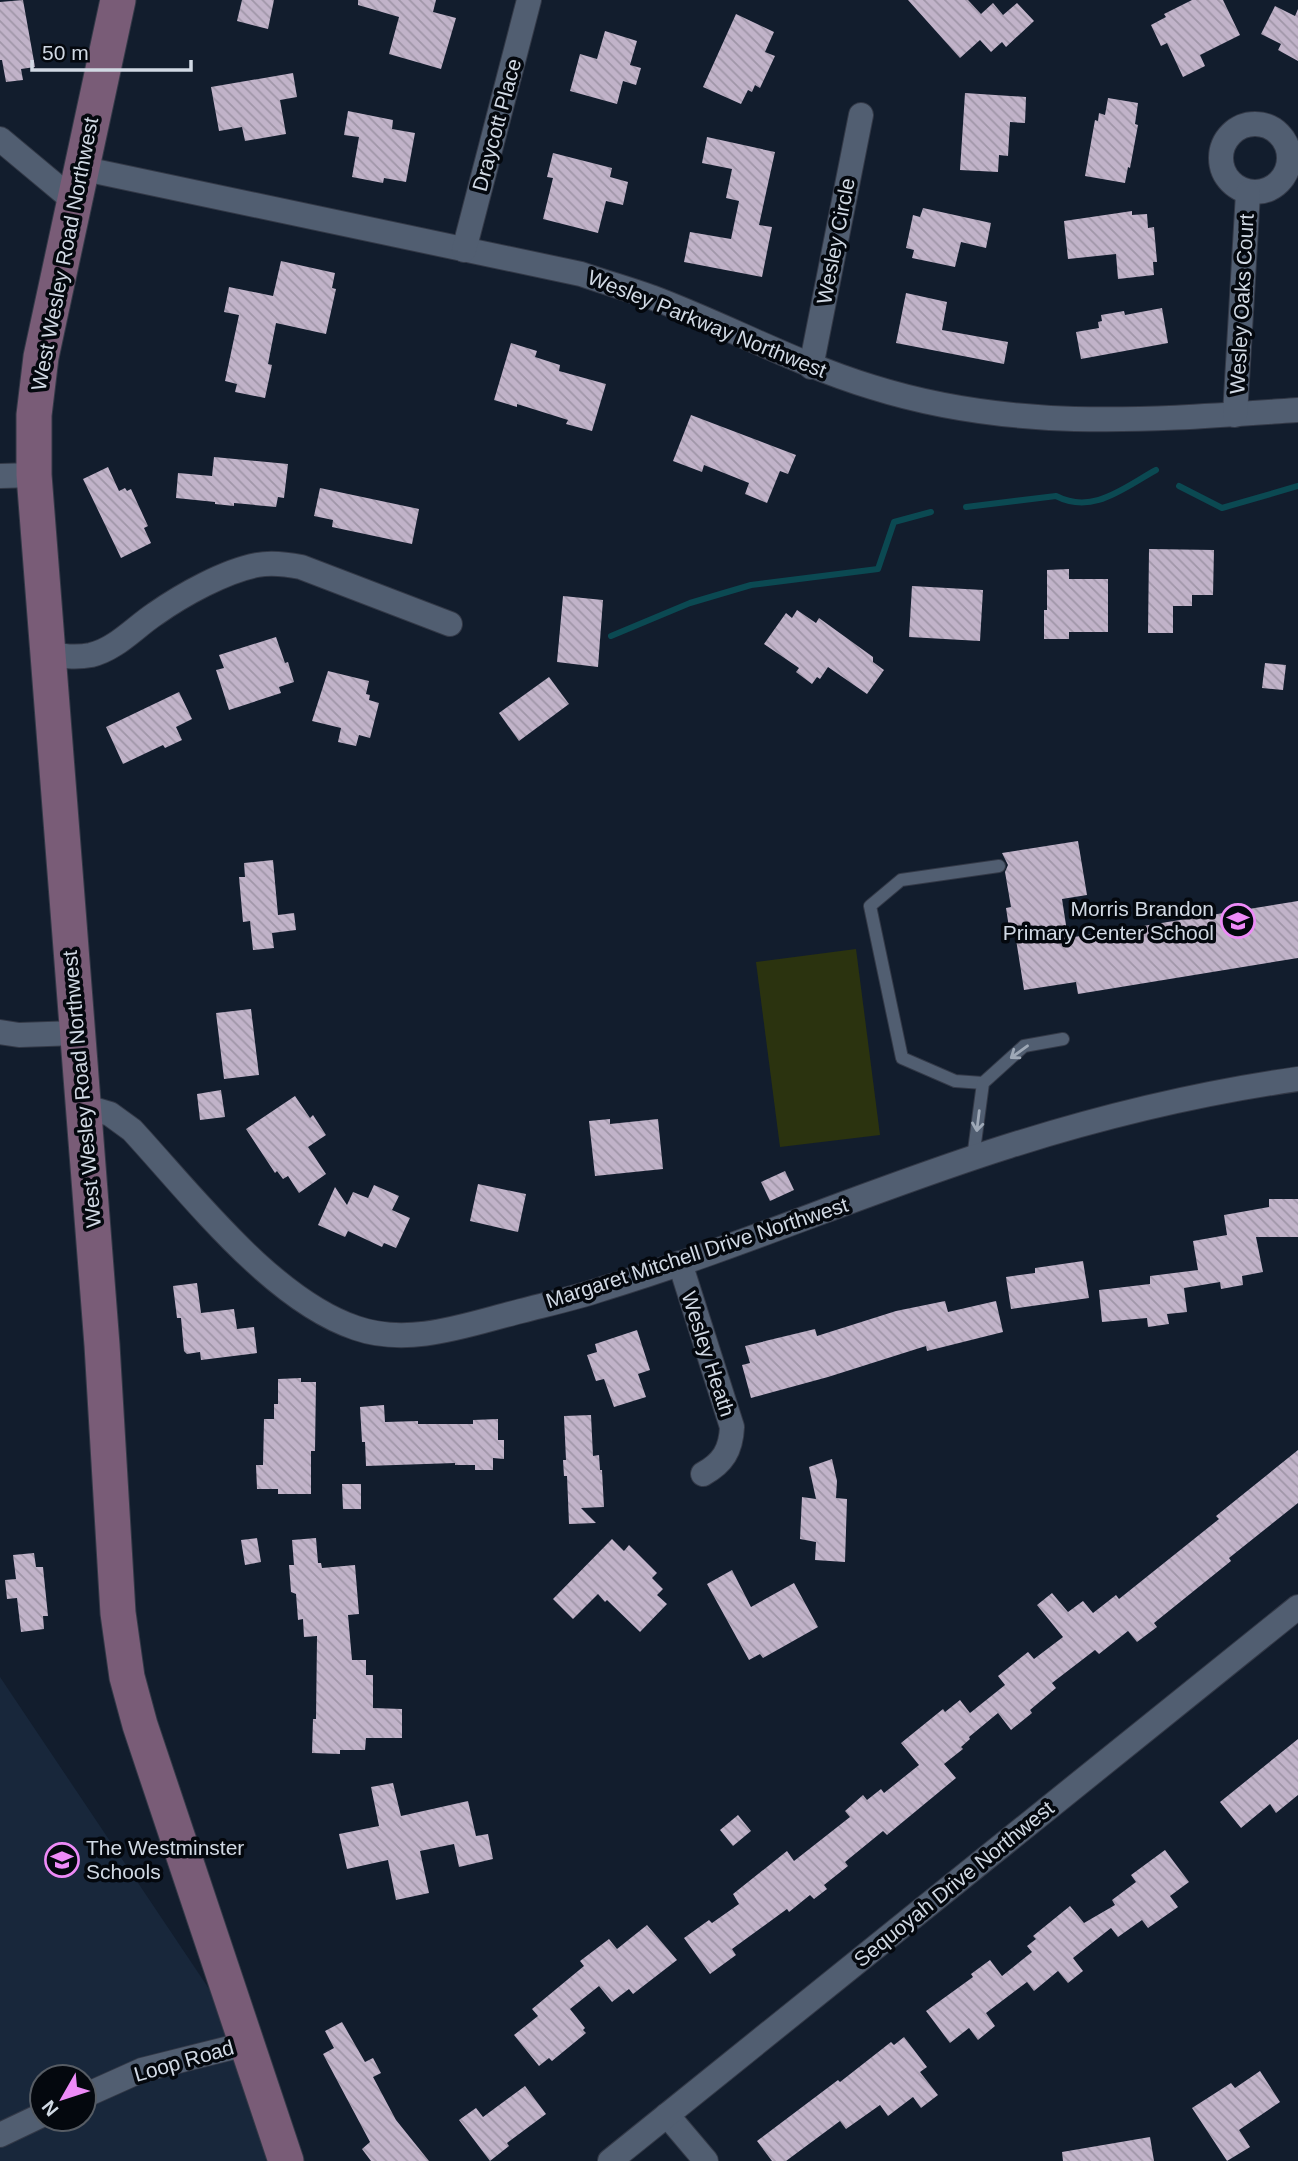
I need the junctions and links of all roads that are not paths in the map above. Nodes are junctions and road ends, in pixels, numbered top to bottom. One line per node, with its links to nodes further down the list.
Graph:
1 (118, 0): 5 (street, West Wesley Road Northwest)
2 (529, 0): 7 (street, Draycott Place)
3 (861, 115): 8 (street, Wesley Circle)
4 (0, 139): 5 (street)
5 (77, 184): 7 (street, Wesley Parkway Northwest); 11 (street, West Wesley Road Northwest)
6 (1248, 192): 10 (street, Wesley Oaks Court)
7 (464, 250): 8 (street, Wesley Parkway Northwest)
8 (811, 367): 10 (street, Wesley Parkway Northwest)
9 (1298, 410): 10 (street, Wesley Parkway Northwest)
10 (1236, 415)
11 (17, 475): 13 (street, West Wesley Road Northwest)
12 (450, 624): 13 (street)
13 (48, 654): 16 (street, West Wesley Road Northwest)
14 (999, 866): 19 (lane)
15 (0, 1032): 16 (street)
16 (77, 1033): 20 (street, West Wesley Road Northwest)
17 (1063, 1039): 19 (lane, one-way to 19)
18 (1298, 1079): 21 (street, Margaret Mitchell Drive Northwest)
19 (983, 1083): 21 (lane, one-way to 21)
20 (83, 1106): 22 (street, Margaret Mitchell Drive Northwest); 25 (street, West Wesley Road Northwest)
21 (973, 1159): 22 (street, Margaret Mitchell Drive Northwest)
22 (680, 1263): 23 (street, Wesley Heath)
23 (703, 1475)
24 (1298, 1608): 27 (street, Sequoyah Drive Northwest)
25 (246, 2044): 26 (street, Loop Road); 30 (street, West Wesley Road Northwest)
26 (98, 2090)
27 (667, 2115): 31 (street, Sequoyah Drive Northwest); 32 (street)
28 (28, 2122): 29 (street)
29 (0, 2135)
30 (286, 2161)
31 (610, 2161)
32 (706, 2161)

